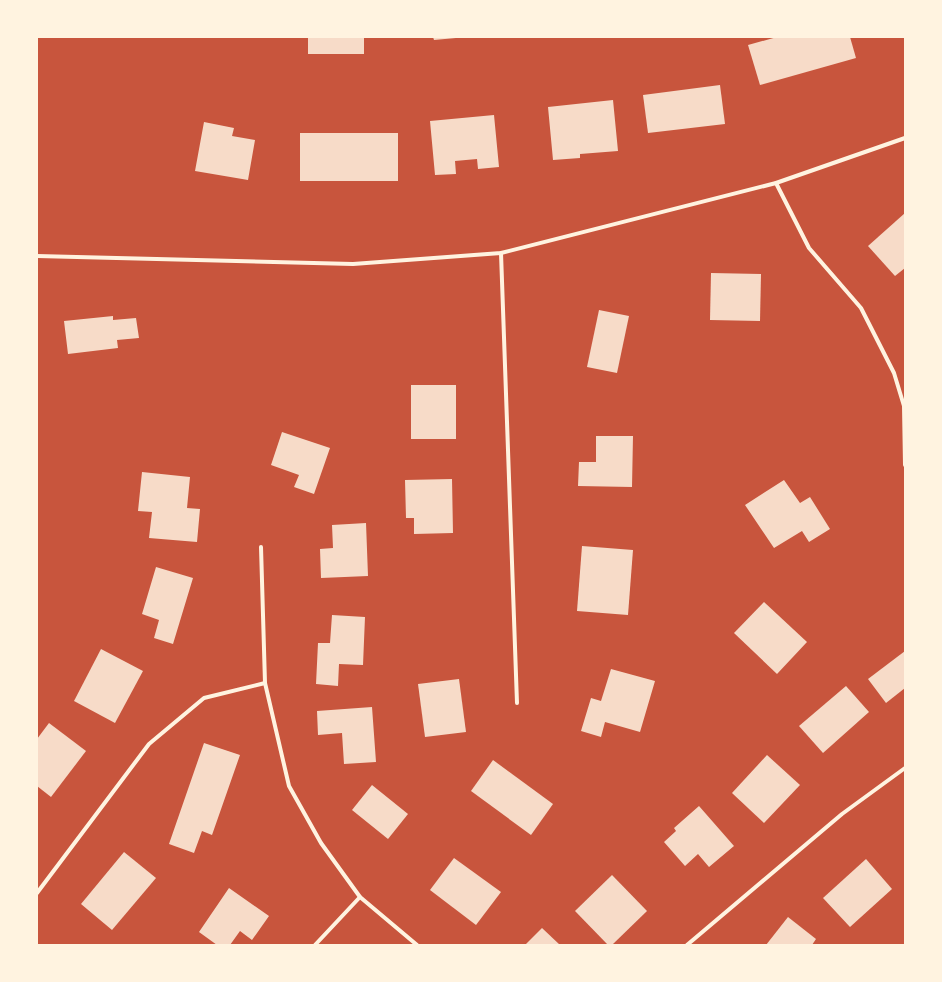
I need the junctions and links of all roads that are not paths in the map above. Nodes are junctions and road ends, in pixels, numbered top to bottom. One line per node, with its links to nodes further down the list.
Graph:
1 (905, 138): 2 (street)
2 (776, 183): 3 (street); 5 (street)
3 (501, 253): 4 (street); 8 (street)
4 (37, 256)
5 (905, 465)
6 (261, 547): 7 (street)
7 (264, 683): 10 (street); 11 (street)
8 (517, 704)
9 (905, 768): 14 (street)
10 (37, 893)
11 (360, 897): 12 (street); 13 (street)
12 (315, 945)
13 (417, 945)
14 (687, 945)

